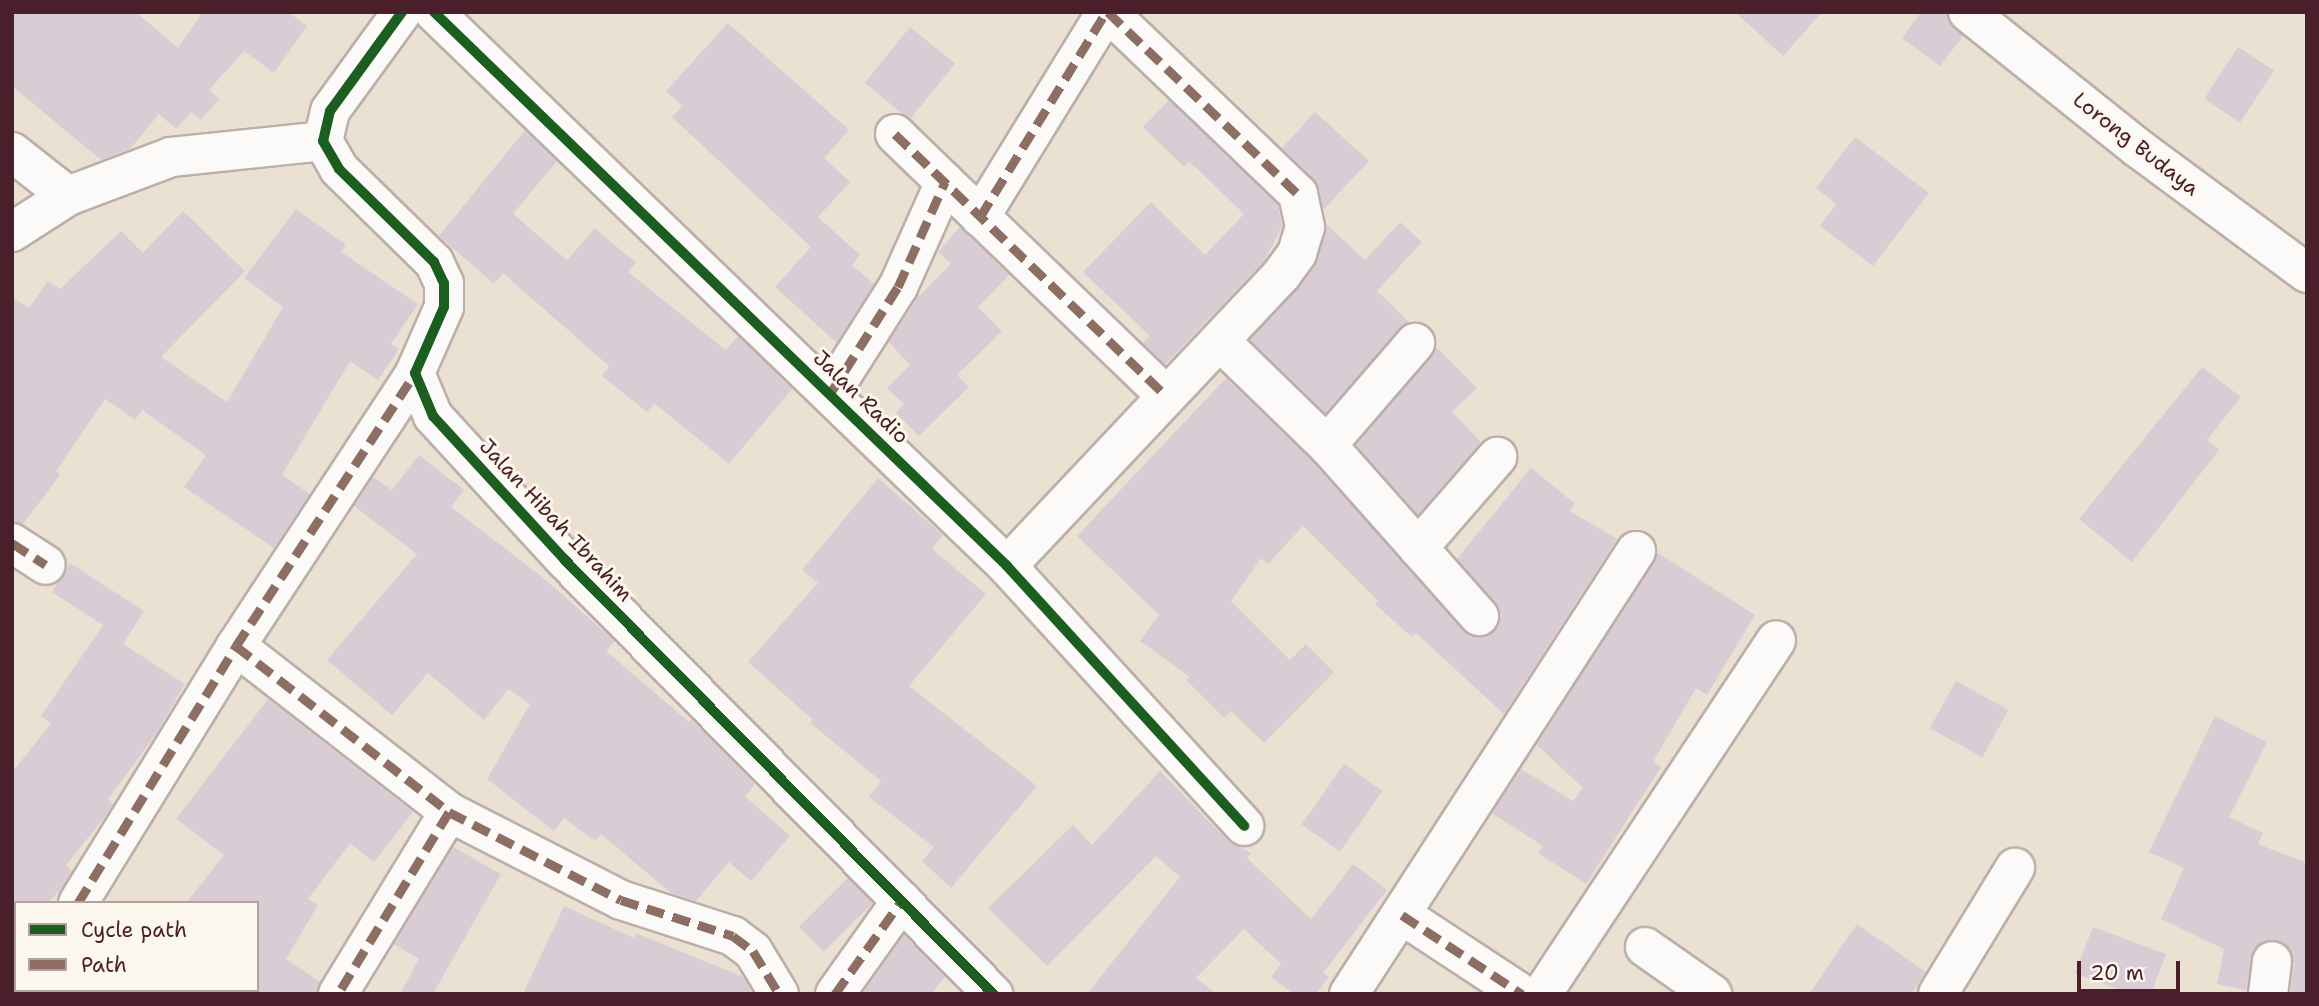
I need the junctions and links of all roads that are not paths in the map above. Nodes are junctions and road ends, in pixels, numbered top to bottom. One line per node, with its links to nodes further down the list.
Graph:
1 (402, 12): 6 (street)
2 (434, 12): 16 (street, Jalan Radio)
3 (1107, 12): 10 (street); 13 (street)
4 (1968, 12): 12 (street, Lorong Budaya)
5 (895, 134): 8 (street)
6 (323, 141): 9 (street); 15 (street)
7 (12, 152): 9 (street)
8 (945, 183): 10 (street); 16 (street)
9 (68, 196): 11 (street)
10 (980, 218): 17 (street)
11 (12, 232)
12 (2307, 273)
13 (1220, 341): 17 (street); 18 (street)
14 (1415, 343): 18 (street)
15 (415, 373): 27 (street); 31 (street, Jalan Hibah Ibrahim)
16 (830, 394): 24 (street, Jalan Radio)
17 (1165, 396): 24 (street)
18 (1326, 445): 21 (street)
19 (1497, 457): 21 (street)
20 (12, 543): 23 (street)
21 (1418, 548): 25 (street)
22 (1636, 551): 33 (street)
23 (46, 565)
24 (1007, 566): 29 (street, Jalan Radio)
25 (1479, 616)
26 (1776, 641): 41 (street)
27 (236, 646): 28 (street); 32 (street)
28 (449, 812): 35 (street); 36 (street)
29 (1244, 826)
30 (2015, 868): 43 (street)
31 (902, 900): 37 (street); 38 (street, Jalan Hibah Ibrahim)
32 (79, 901)
33 (1402, 915): 39 (street); 40 (street)
34 (1645, 947): 42 (street)
35 (338, 994)
36 (779, 994)
37 (835, 994)
38 (993, 994)
39 (1349, 994)
40 (1522, 994)
41 (1542, 994)
42 (1712, 994)
43 (1938, 994)

